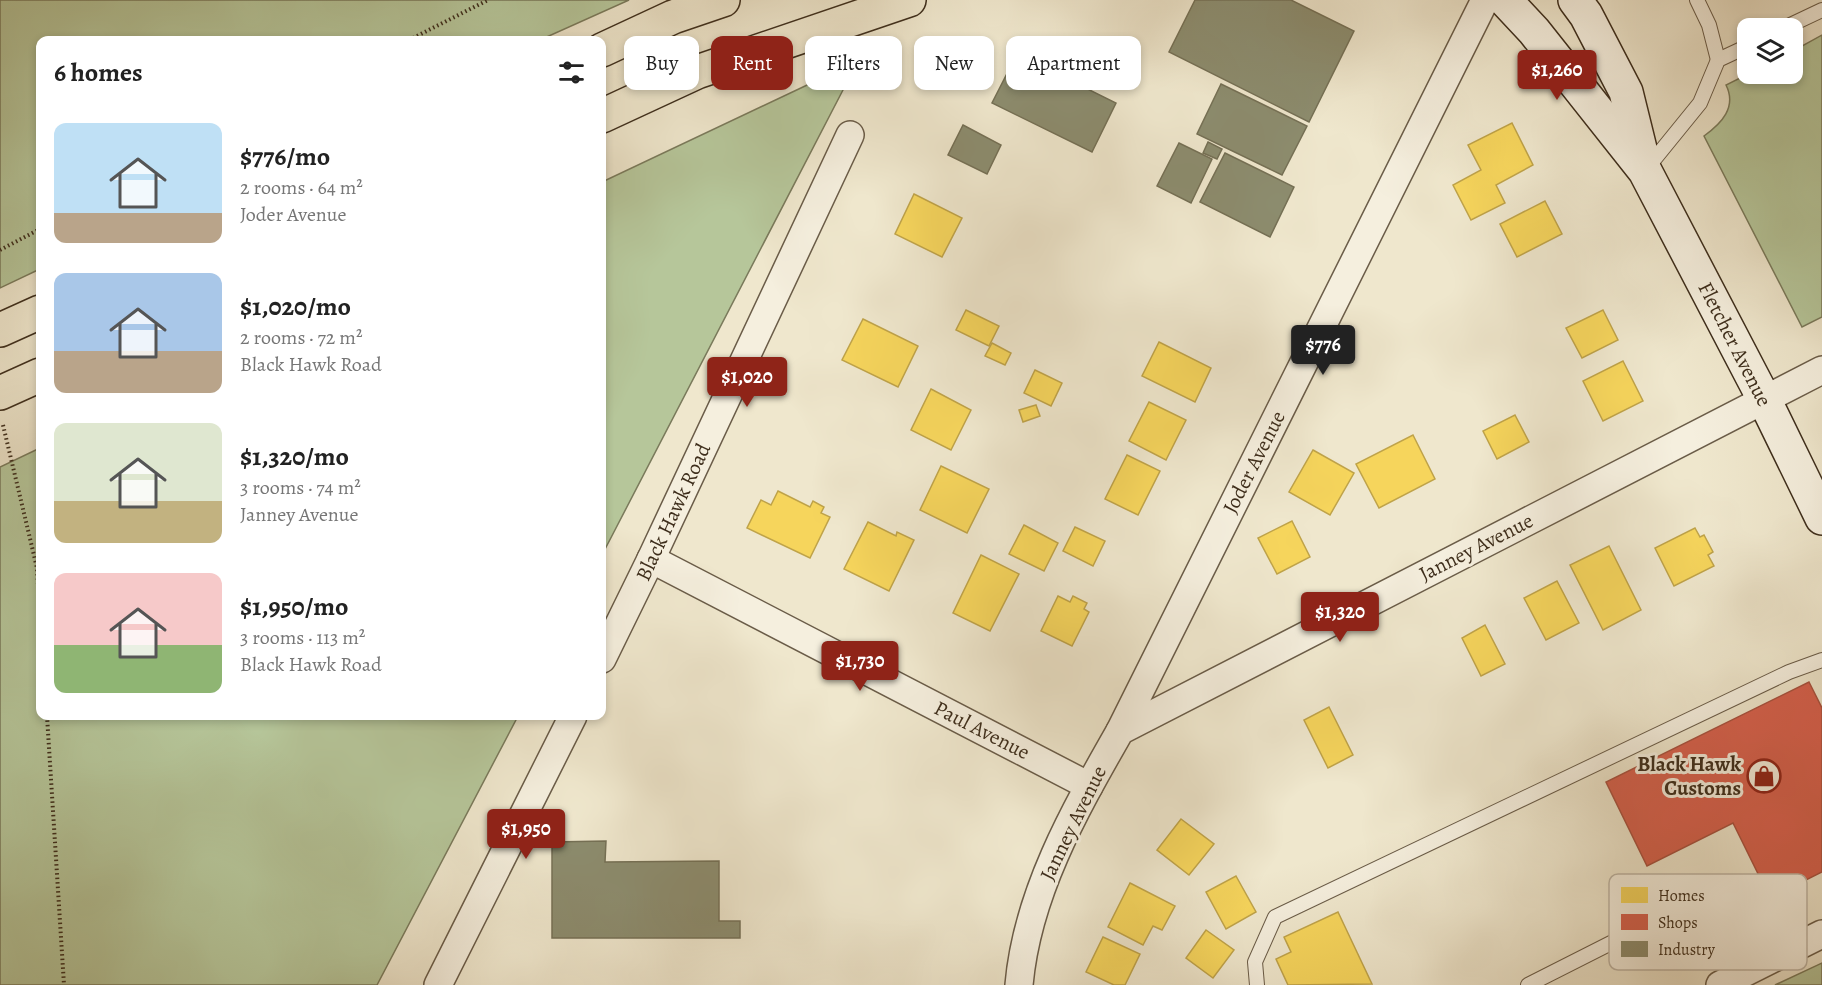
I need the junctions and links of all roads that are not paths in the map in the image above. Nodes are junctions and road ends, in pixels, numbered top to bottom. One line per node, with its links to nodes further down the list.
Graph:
1 (723, 0): 9 (main road)
2 (909, 0): 12 (main road)
3 (1485, 0): 26 (street, Joder Avenue)
4 (1505, 0): 14 (main road, Fletcher Avenue)
5 (1575, 0): 14 (main road, Fletcher Avenue)
6 (1696, 0): 11 (lane)
7 (1822, 10): 8 (lane)
8 (1803, 19)
9 (606, 48)
10 (1737, 51): 11 (lane)
11 (1718, 60): 14 (lane)
12 (606, 114)
13 (850, 135): 22 (street, Black Hawk Road)
14 (1645, 171): 19 (main road, Fletcher Avenue)
15 (36, 314): 16 (main road)
16 (0, 330)
17 (1822, 370): 19 (street, Janney Avenue)
18 (36, 378): 20 (main road)
19 (1764, 399): 21 (main road, Fletcher Avenue); 26 (street, Janney Avenue)
20 (1, 409)
21 (1822, 518)
22 (651, 559): 23 (street, Black Hawk Road); 27 (street, Paul Avenue)
23 (606, 651)
24 (1822, 660): 35 (lane)
25 (571, 720): 33 (street)
26 (1120, 731): 27 (street, Janney Avenue)
27 (1089, 786): 34 (street, Janney Avenue)
28 (1822, 934): 29 (street)
29 (1807, 942)
30 (1609, 944): 36 (lane)
31 (1750, 970): 32 (street)
32 (1726, 982)
33 (438, 985)
34 (1019, 985)
35 (1257, 985)
36 (1528, 985)

